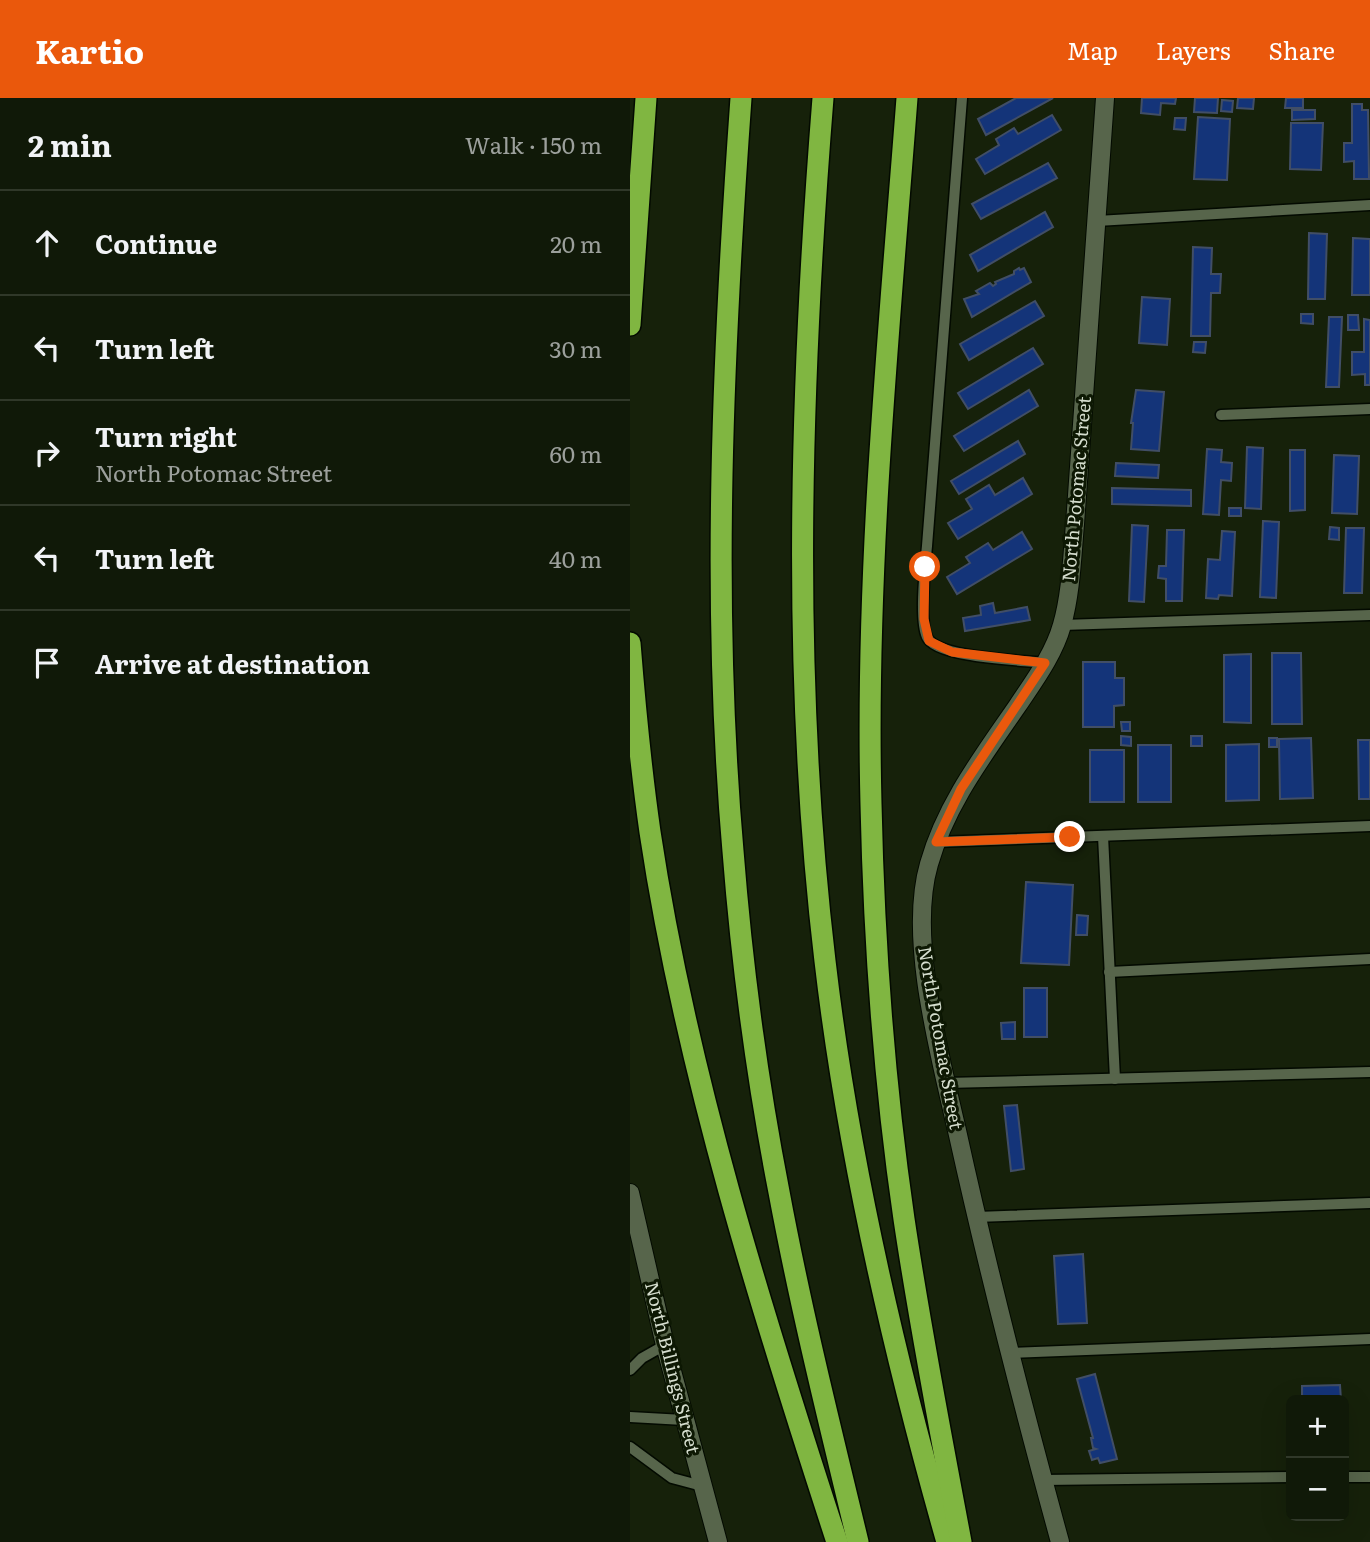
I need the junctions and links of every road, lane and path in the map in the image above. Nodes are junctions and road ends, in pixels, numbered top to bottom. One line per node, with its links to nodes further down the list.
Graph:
1 (646, 98): 9 (highway)
2 (741, 98): 41 (highway)
3 (823, 98): 42 (highway)
4 (906, 98): 43 (highway)
5 (962, 98): 15 (lane)
6 (1105, 98): 8 (street, North Potomac Street)
7 (1370, 205): 8 (lane)
8 (1097, 221): 13 (street, North Potomac Street)
9 (630, 326)
10 (1370, 409): 11 (lane)
11 (1221, 415)
12 (1370, 615): 13 (lane)
13 (1062, 625): 15 (street, North Potomac Street)
14 (630, 643): 40 (highway)
15 (1045, 663): 18 (street, North Potomac Street)
16 (1370, 825): 17 (lane)
17 (1103, 836): 18 (lane); 20 (lane)
18 (936, 842): 23 (street, North Potomac Street)
19 (1370, 959): 20 (lane)
20 (1109, 972): 22 (lane)
21 (1370, 1072): 22 (lane)
22 (1115, 1079): 23 (lane)
23 (946, 1083): 26 (street, North Potomac Street)
24 (630, 1193): 28 (street, North Billings Street)
25 (1370, 1203): 26 (lane)
26 (976, 1217): 29 (street, North Potomac Street)
27 (1370, 1339): 29 (lane)
28 (665, 1345): 30 (lane); 32 (street, North Billings Street)
29 (1010, 1353): 37 (street, North Potomac Street)
30 (630, 1370)
31 (630, 1417): 32 (lane)
32 (684, 1420): 38 (street, North Billings Street)
33 (630, 1447): 38 (lane)
34 (1349, 1477): 35 (lane)
35 (1370, 1477)
36 (1286, 1478): 37 (lane)
37 (1043, 1480): 44 (street, North Potomac Street)
38 (702, 1486): 39 (street, North Billings Street)
39 (718, 1542)
40 (837, 1542)
41 (858, 1542)
42 (947, 1542)
43 (961, 1542)
44 (1060, 1542)

